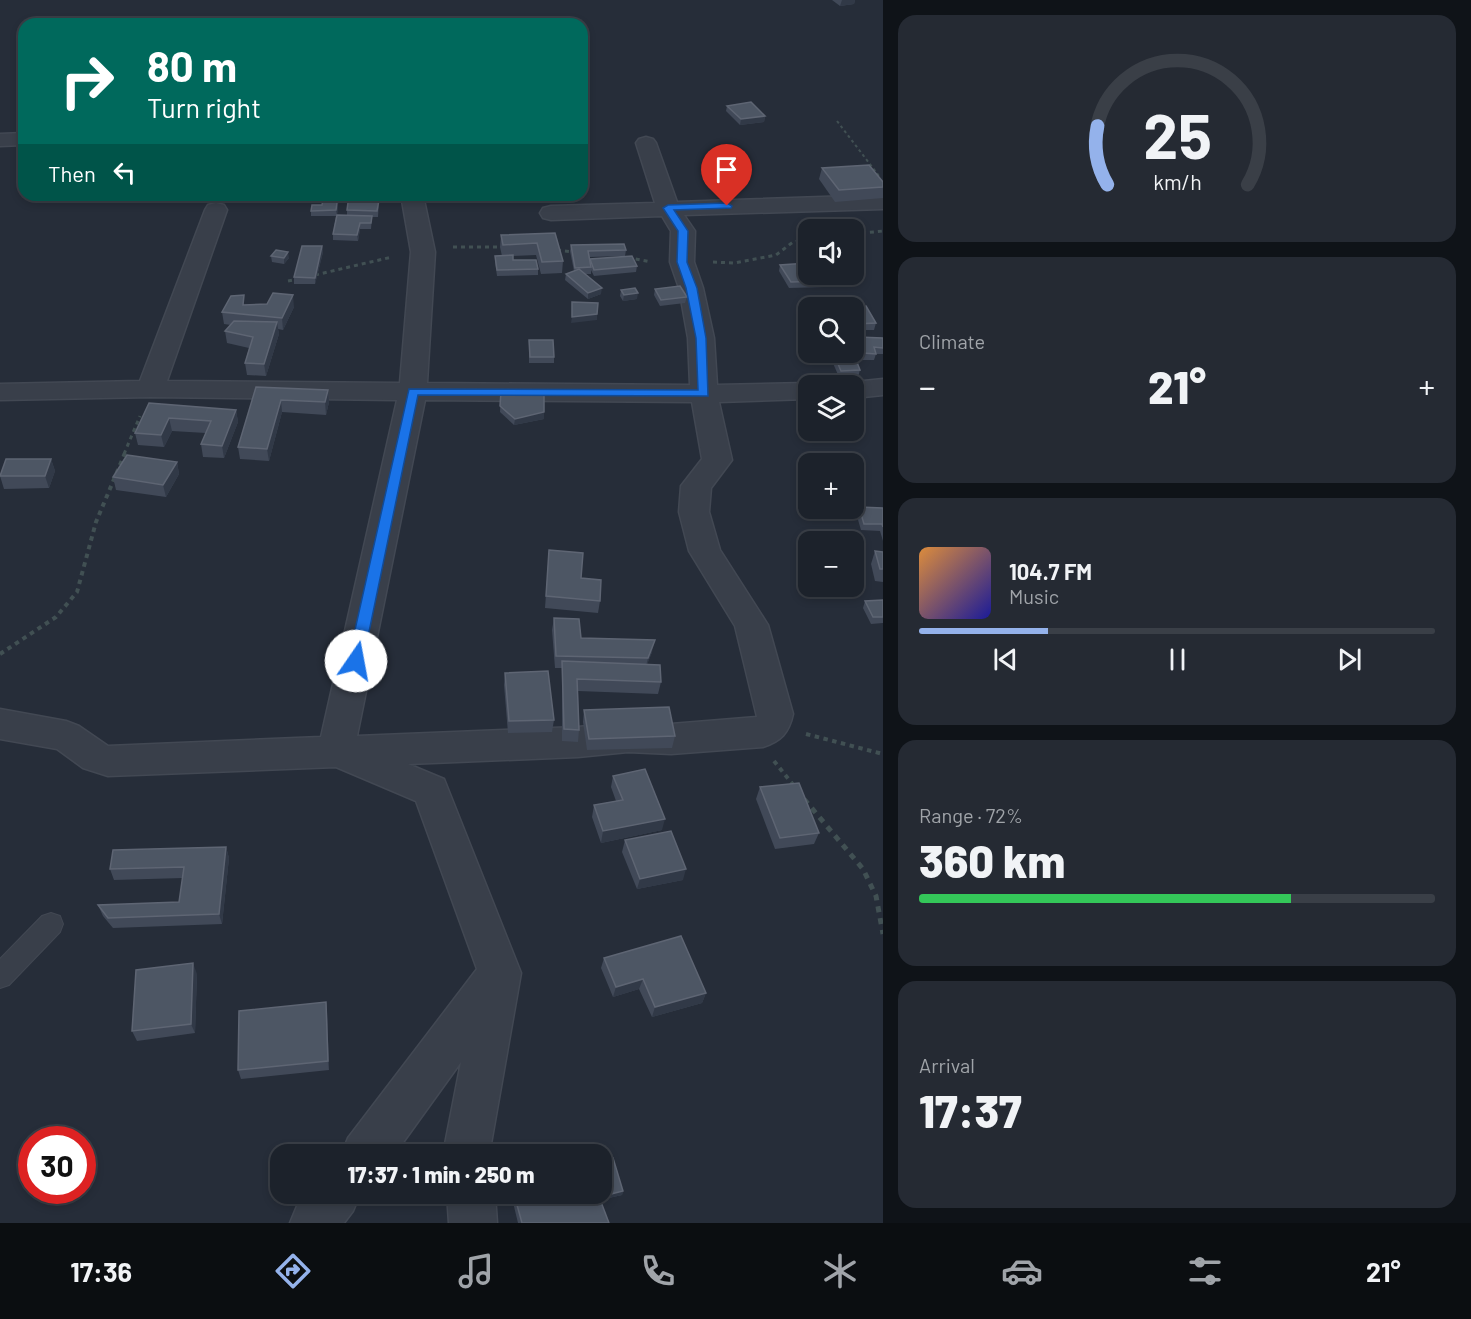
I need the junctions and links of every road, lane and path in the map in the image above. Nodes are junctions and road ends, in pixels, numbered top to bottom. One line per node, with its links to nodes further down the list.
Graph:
1 (837, 120): 5 (path)
2 (18, 139): 3 (street)
3 (0, 140)
4 (646, 143): 8 (street)
5 (883, 181)
6 (413, 201): 16 (street)
7 (883, 202): 8 (street)
8 (668, 208): 10 (street); 19 (street)
9 (216, 210): 22 (street)
10 (551, 213)
11 (883, 231): 12 (path)
12 (864, 233)
13 (798, 242): 19 (path)
14 (508, 246): 16 (path)
15 (549, 249): 17 (path)
16 (423, 252): 20 (path); 24 (street)
17 (579, 252)
18 (616, 255): 19 (path)
19 (682, 262): 27 (street)
20 (288, 281)
21 (883, 387): 23 (street)
22 (151, 389): 24 (street); 26 (street); 28 (path)
23 (864, 389)
24 (413, 391): 27 (street); 31 (street)
25 (798, 391): 27 (street)
26 (0, 392)
27 (704, 394): 30 (street)
28 (0, 654)
29 (0, 724): 31 (street)
30 (762, 729): 31 (street); 32 (path); 33 (path)
31 (336, 751): 37 (street)
32 (883, 753)
33 (795, 787)
34 (802, 796): 36 (path)
35 (51, 924): 38 (lane)
36 (883, 934)
37 (500, 973): 39 (street); 40 (street)
38 (0, 976)
39 (373, 1144)
40 (468, 1144)
41 (328, 1204): 43 (street)
42 (472, 1204): 44 (street)
43 (314, 1223)
44 (473, 1223)

